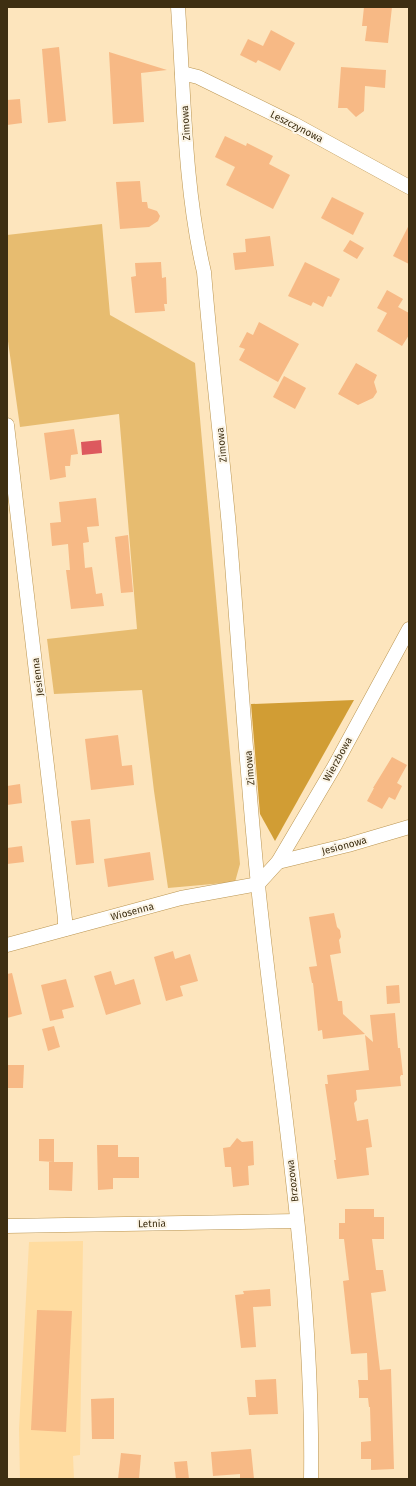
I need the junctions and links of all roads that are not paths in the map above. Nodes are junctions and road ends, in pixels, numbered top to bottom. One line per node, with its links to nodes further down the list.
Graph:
1 (178, 7): 2 (street, Zimowa)
2 (182, 73): 3 (street, Leszczynowa); 8 (street, Zimowa)
3 (409, 186)
4 (7, 425): 9 (street, Jesienna)
5 (409, 629): 7 (street, Wierzbowa)
6 (409, 827): 7 (street, Jesionowa)
7 (278, 862): 8 (street, Wierzbowa)
8 (258, 884): 9 (street, Wiosenna); 11 (street, Brzozowa)
9 (64, 929): 10 (street, Wiosenna)
10 (7, 945)
11 (297, 1221): 12 (street, Letnia); 13 (street, Brzozowa)
12 (7, 1226)
13 (311, 1479)

